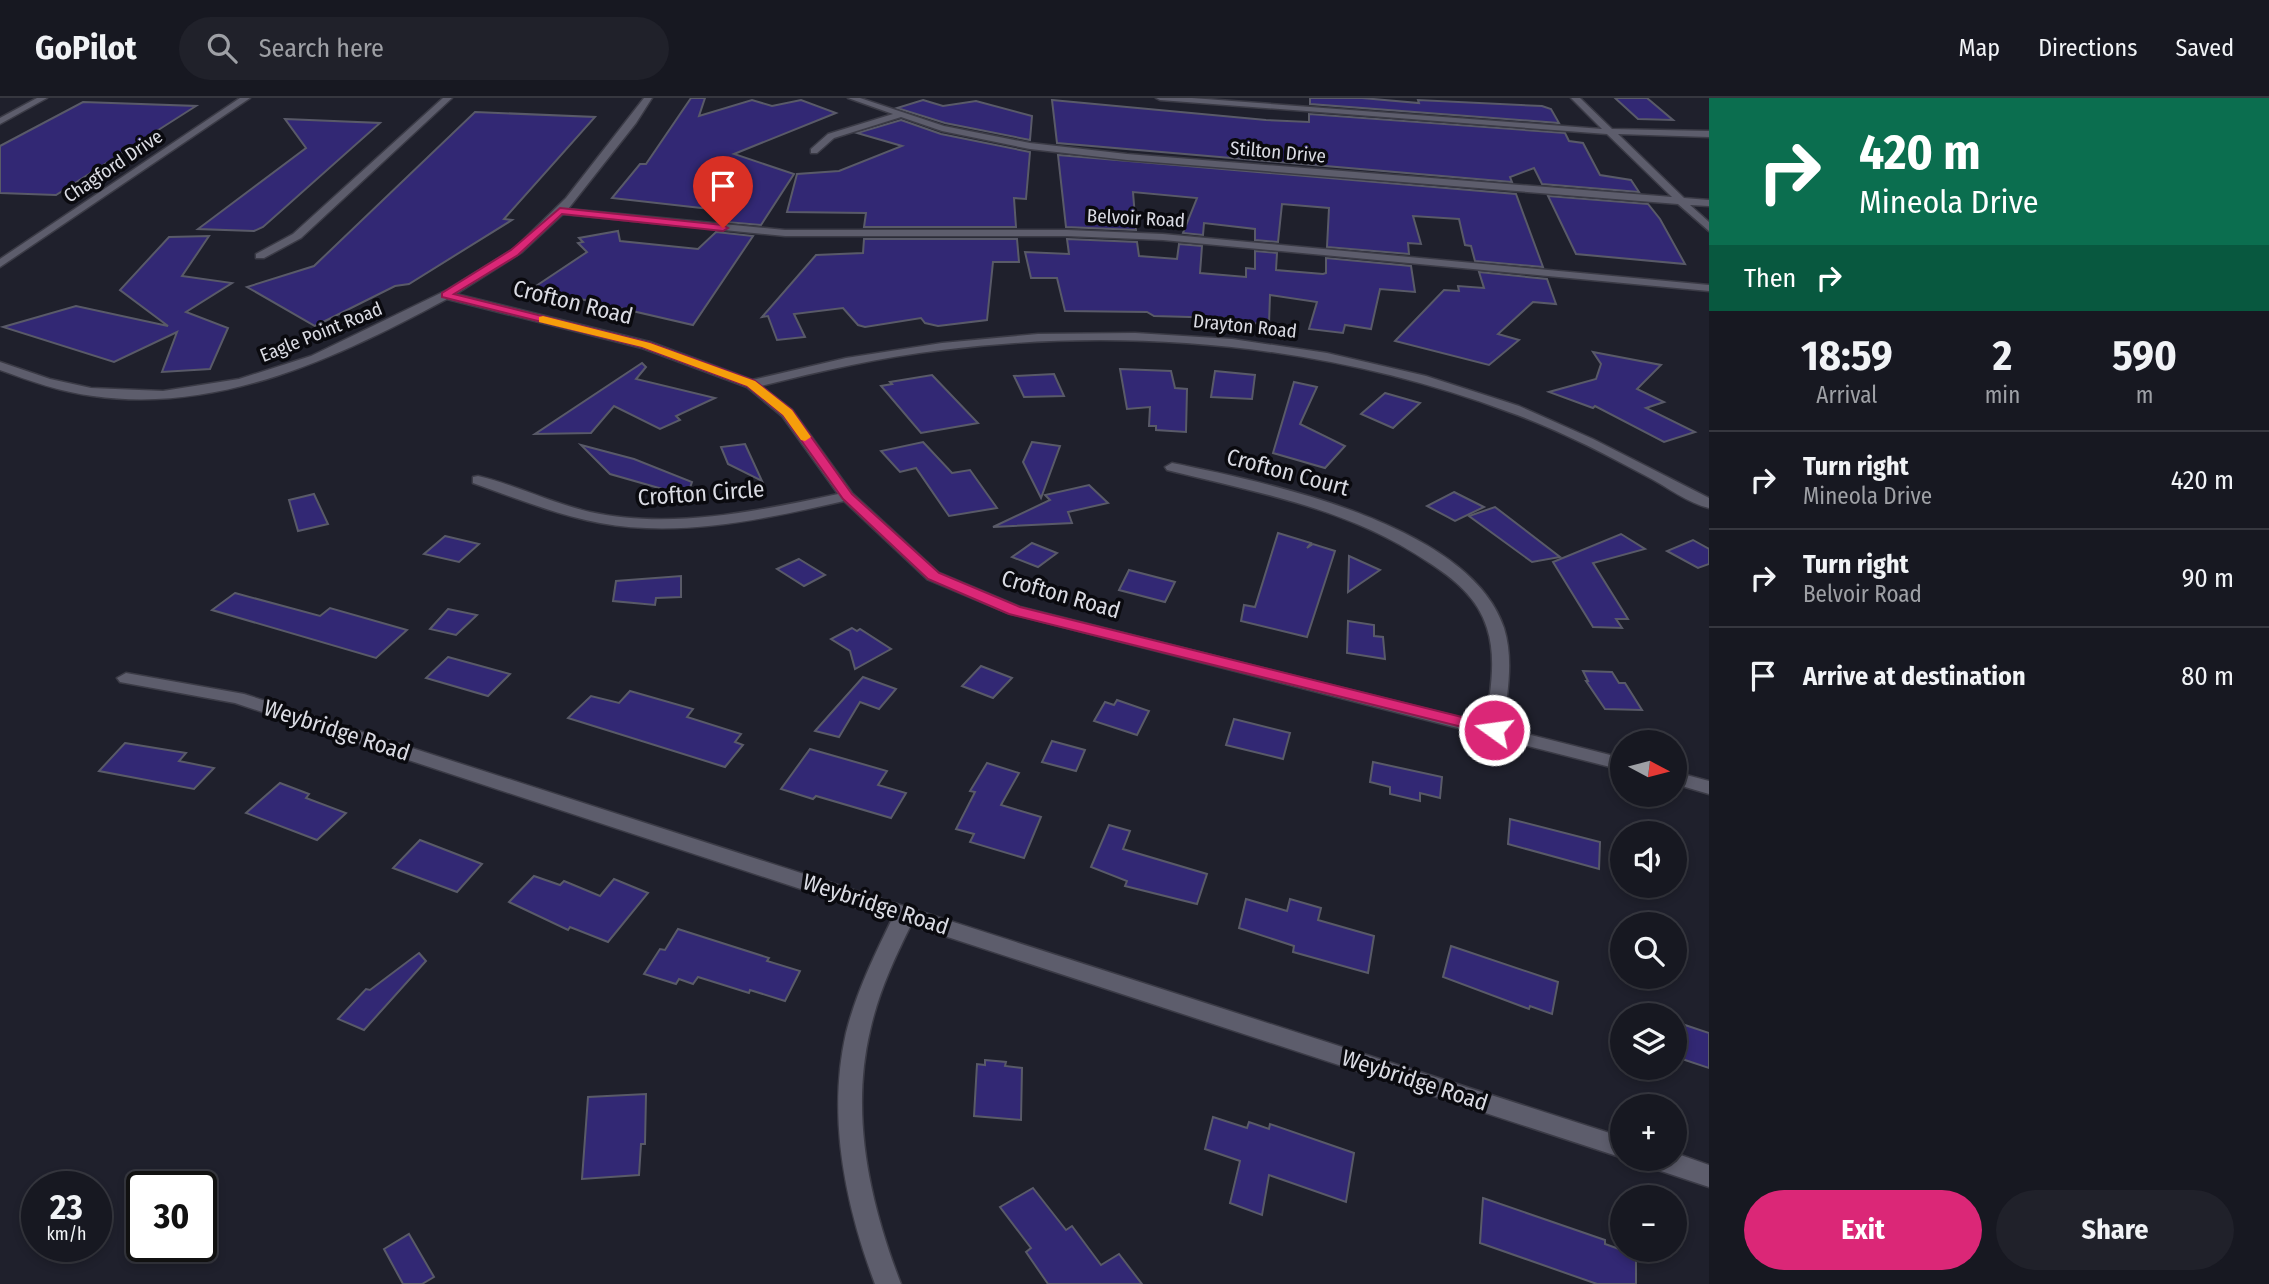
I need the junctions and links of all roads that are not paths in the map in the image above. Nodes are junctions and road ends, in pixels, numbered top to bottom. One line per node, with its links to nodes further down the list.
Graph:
1 (43, 98): 9 (street)
2 (246, 98): 18 (street, Chagford Drive)
3 (448, 98): 17 (street)
4 (649, 98): 15 (street, Eagle Point Road)
5 (852, 98): 8 (street, Stilton Drive)
6 (1160, 98): 10 (street)
7 (1575, 98): 10 (street)
8 (900, 115): 12 (street); 13 (street, Stilton Drive)
9 (2, 119)
10 (1610, 132): 11 (street); 13 (street)
11 (1709, 134)
12 (814, 151)
13 (1682, 202): 14 (street, Stilton Drive); 16 (street)
14 (1709, 203)
15 (560, 211): 19 (street, Belvoir Road); 20 (street, Eagle Point Road)
16 (1709, 228)
17 (260, 256)
18 (0, 264)
19 (1709, 288)
20 (446, 295): 21 (street, Eagle Point Road); 22 (street, Crofton Road)
21 (0, 366)
22 (751, 384): 25 (street, Crofton Road); 26 (street, Drayton Road)
23 (1172, 467): 28 (street, Crofton Court)
24 (478, 480): 25 (street, Crofton Circle)
25 (847, 496): 28 (street, Crofton Road)
26 (1709, 504)
27 (126, 678): 32 (street, Weybridge Road)
28 (1494, 730): 29 (street, Crofton Road)
29 (1610, 761)
30 (1687, 782): 31 (street)
31 (1709, 788)
32 (906, 913): 33 (street, Weybridge Road); 36 (street)
33 (1610, 1144)
34 (1687, 1169): 35 (street)
35 (1709, 1176)
36 (888, 1284)

